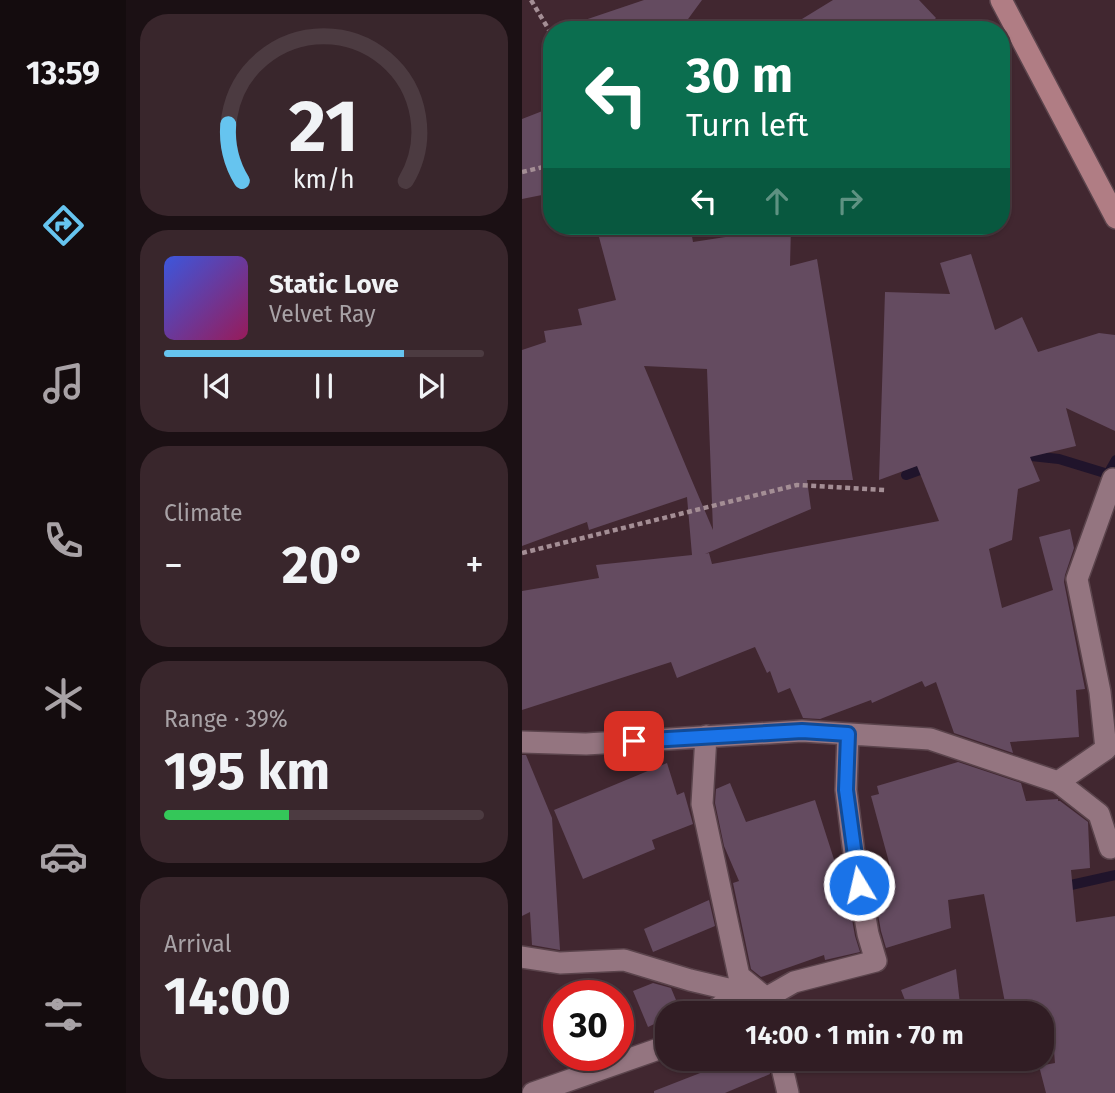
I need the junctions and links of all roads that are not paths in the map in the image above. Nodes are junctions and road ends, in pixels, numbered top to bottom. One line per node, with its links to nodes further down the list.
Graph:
1 (1001, 0): 2 (main road)
2 (1115, 218)
3 (1113, 480): 7 (street)
4 (848, 734): 5 (street); 7 (street); 14 (street)
5 (706, 736): 6 (street); 13 (street)
6 (522, 742)
7 (1058, 782): 8 (street)
8 (1110, 848)
9 (522, 957): 10 (street)
10 (740, 992): 11 (street); 12 (street)
11 (728, 1001)
12 (759, 1001)
13 (764, 1001)
14 (773, 1001)
15 (655, 1050): 17 (street)
16 (783, 1071): 18 (street)
17 (533, 1093)
18 (788, 1093)

